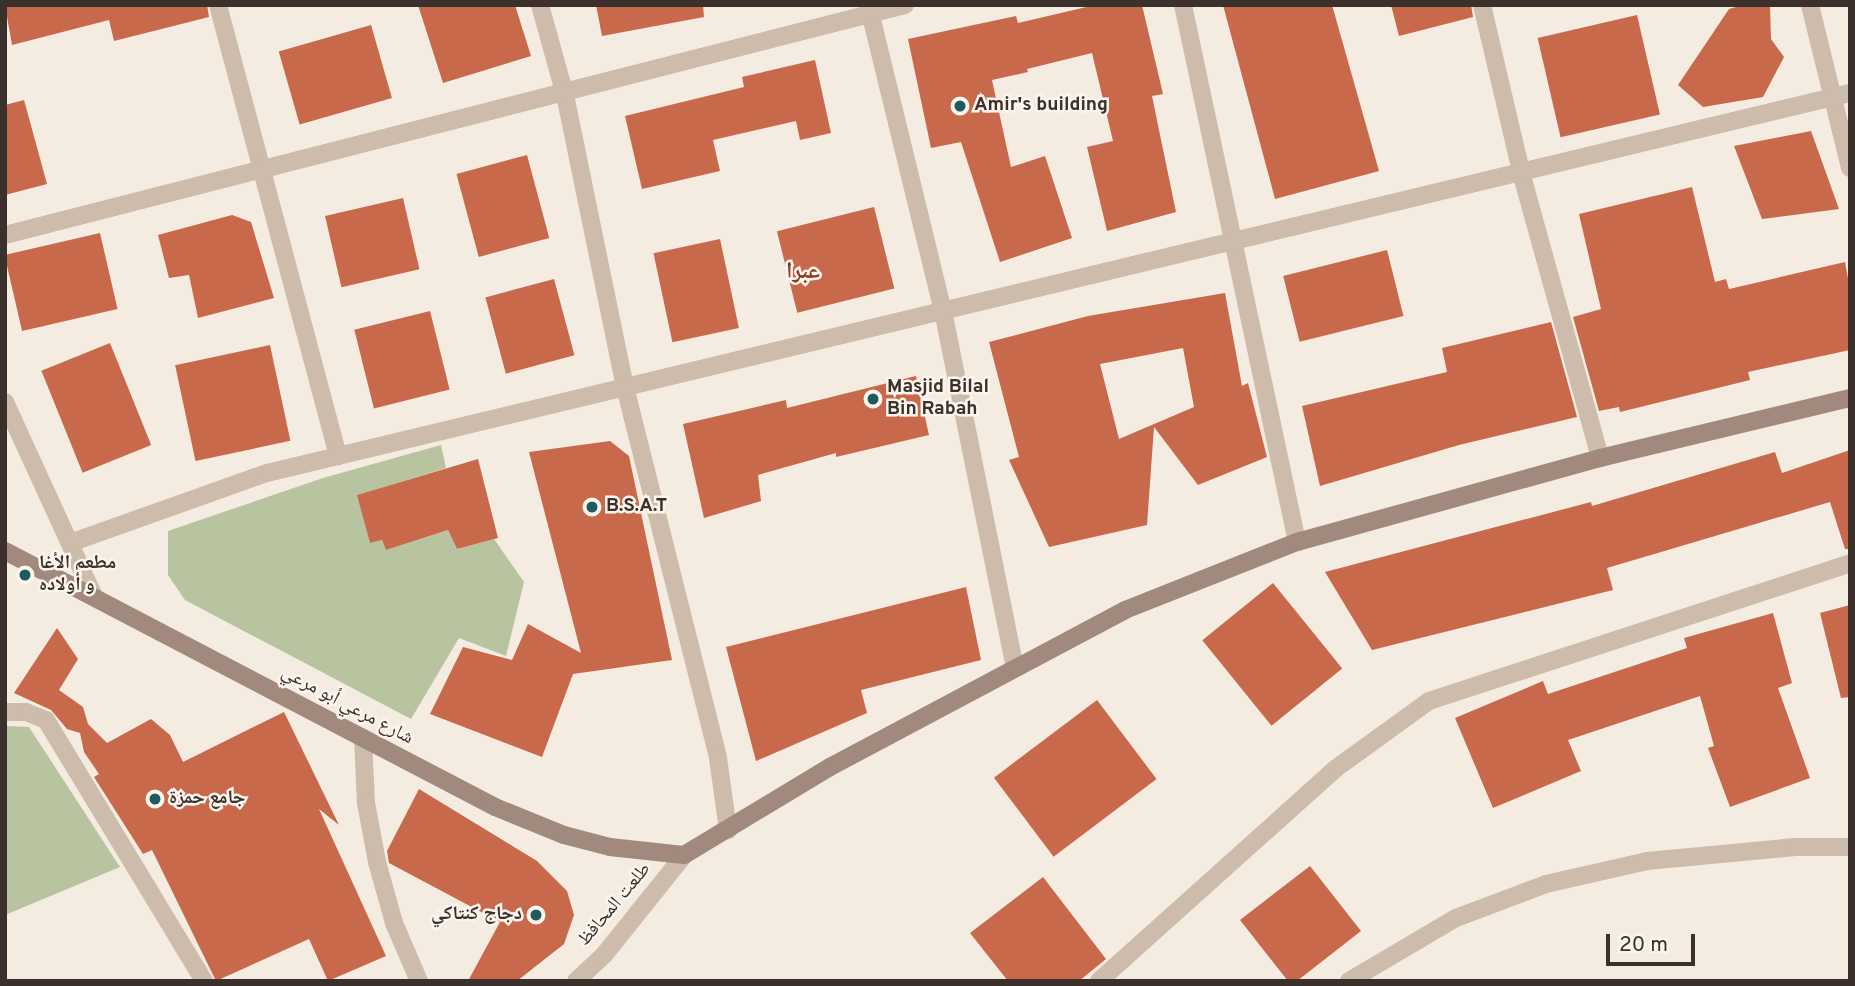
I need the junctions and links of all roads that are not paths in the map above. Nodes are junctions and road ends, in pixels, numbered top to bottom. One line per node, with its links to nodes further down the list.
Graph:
1 (218, 5): 11 (street)
2 (540, 5): 8 (street)
3 (905, 5): 7 (street)
4 (1183, 5): 14 (street)
5 (1482, 5): 12 (street)
6 (1810, 5): 9 (street)
7 (870, 12): 8 (street); 15 (street)
8 (565, 95): 11 (street); 16 (street)
9 (1841, 95): 10 (street); 12 (street)
10 (1850, 168)
11 (260, 169): 13 (street); 19 (street)
12 (1522, 176): 14 (street); 20 (street)
13 (5, 236)
14 (1234, 241): 15 (street); 21 (street)
15 (943, 311): 16 (street); 26 (street)
16 (625, 387): 19 (street); 29 (street)
17 (1850, 398): 20 (main road)
18 (5, 402): 22 (street)
19 (338, 456): 22 (street)
20 (1600, 458): 21 (main road)
21 (1297, 542): 26 (main road)
22 (69, 543): 25 (street)
23 (5, 551): 25 (main road, شارع مرعي أبو مرعي)
24 (1850, 563): 35 (street)
25 (94, 596): 28 (main road, شارع مرعي أبو مرعي)
26 (1016, 667): 29 (main road)
27 (5, 712): 32 (street)
28 (363, 738): 31 (main road, شارع مرعي أبو مرعي); 33 (street)
29 (728, 830): 31 (main road)
30 (1850, 846): 36 (street)
31 (684, 855): 34 (street, طلعت المحافظ)
32 (204, 981)
33 (419, 981)
34 (576, 981)
35 (1098, 981)
36 (1349, 981)

